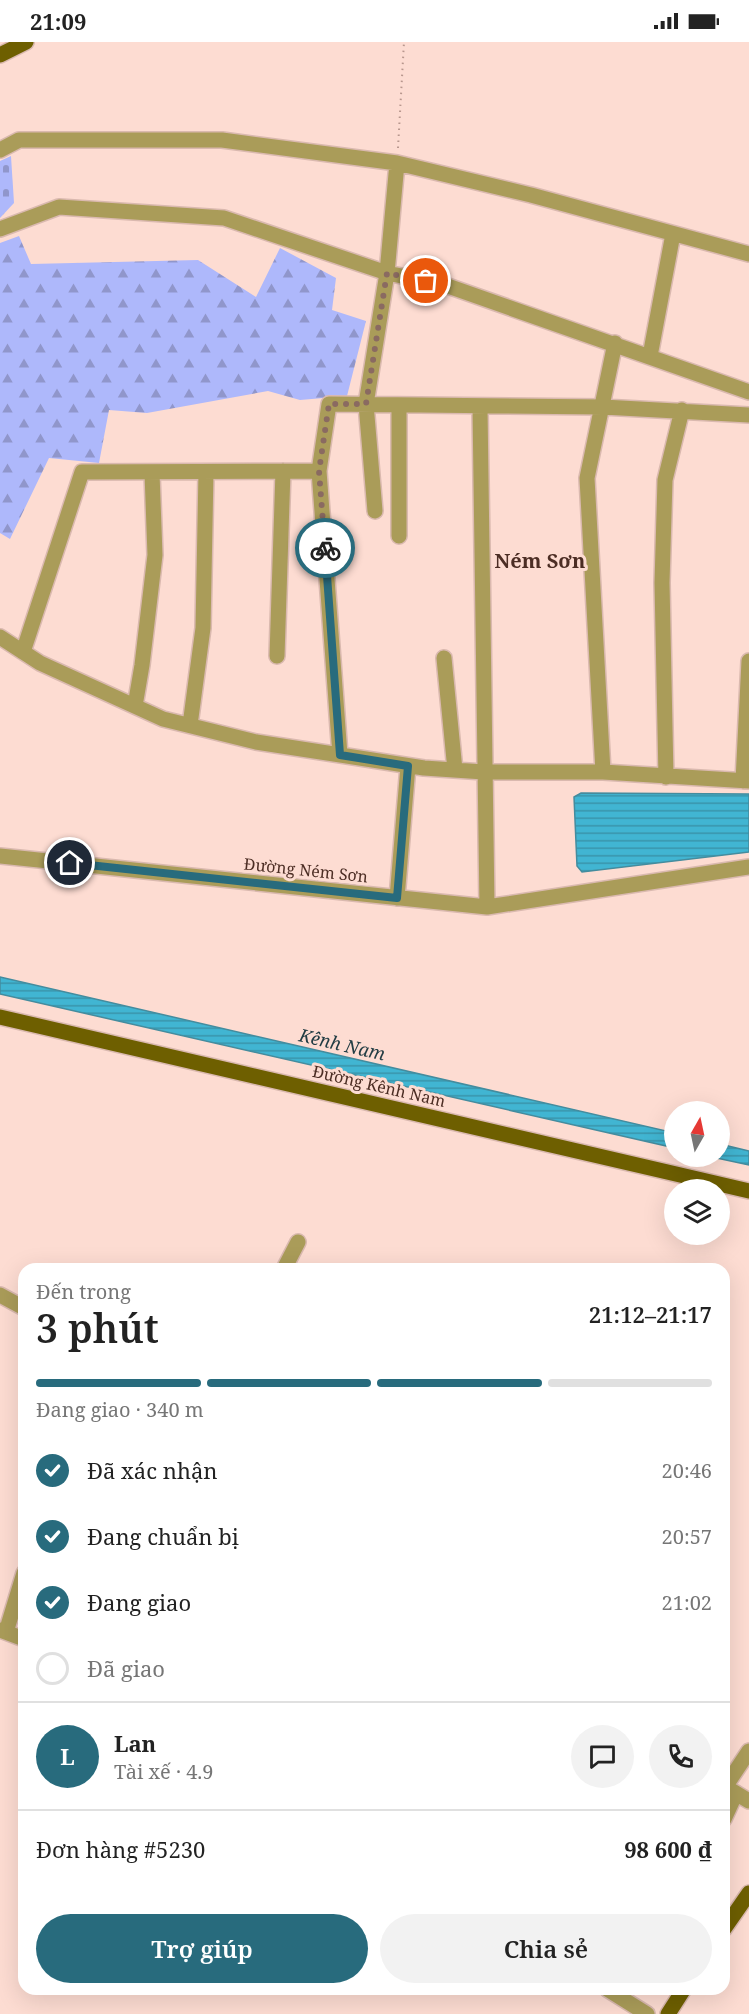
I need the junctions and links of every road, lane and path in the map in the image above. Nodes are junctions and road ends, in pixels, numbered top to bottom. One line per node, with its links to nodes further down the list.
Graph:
1 (26, 42): 3 (main road)
2 (404, 42): 5 (path)
3 (0, 55)
4 (0, 150): 5 (street)
5 (397, 163): 7 (street); 9 (street)
6 (0, 229): 9 (street)
7 (673, 234): 8 (street); 11 (street)
8 (749, 254)
9 (387, 273): 10 (street); 13 (street)
10 (615, 343): 11 (street); 15 (street)
11 (650, 356): 12 (street)
12 (749, 392)
13 (366, 404): 14 (street); 20 (street); 23 (street)
14 (399, 405): 16 (street); 24 (street)
15 (603, 407): 16 (street); 17 (street); 36 (street)
16 (480, 408): 35 (street)
17 (682, 410): 18 (street); 37 (street)
18 (749, 415)
19 (283, 471): 20 (street); 21 (street); 27 (street)
20 (319, 471): 32 (street)
21 (206, 472): 22 (street); 31 (street)
22 (152, 473): 26 (street); 30 (street)
23 (375, 511)
24 (399, 536)
25 (0, 637): 26 (street)
26 (23, 652): 30 (street)
27 (277, 656)
28 (444, 658): 34 (street)
29 (749, 661): 38 (street)
30 (135, 705): 31 (street)
31 (190, 725): 32 (street)
32 (340, 755): 33 (street)
33 (408, 766): 34 (street); 41 (street)
34 (455, 770): 35 (street)
35 (484, 772): 36 (street); 42 (street)
36 (603, 772): 37 (street)
37 (666, 777): 38 (street)
38 (746, 781)
39 (0, 856): 41 (street, Đường Ném Sơn)
40 (749, 867): 42 (street, Đường Ném Sơn)
41 (397, 898): 42 (street, Đường Ném Sơn)
42 (487, 908)
43 (0, 1017): 44 (main road, Đường Kênh Nam)
44 (749, 1191)
45 (298, 1242): 46 (street)
46 (287, 1263)
47 (0, 1295): 48 (street)
48 (18, 1305)
49 (18, 1590): 50 (street)
50 (3, 1631): 51 (street)
51 (18, 1637)
52 (749, 1751): 53 (street)
53 (734, 1791)
54 (749, 1893): 55 (main road)
55 (730, 1920)
56 (631, 1995): 58 (street)
57 (680, 1995): 59 (main road)
58 (646, 2014)
59 (668, 2014)

